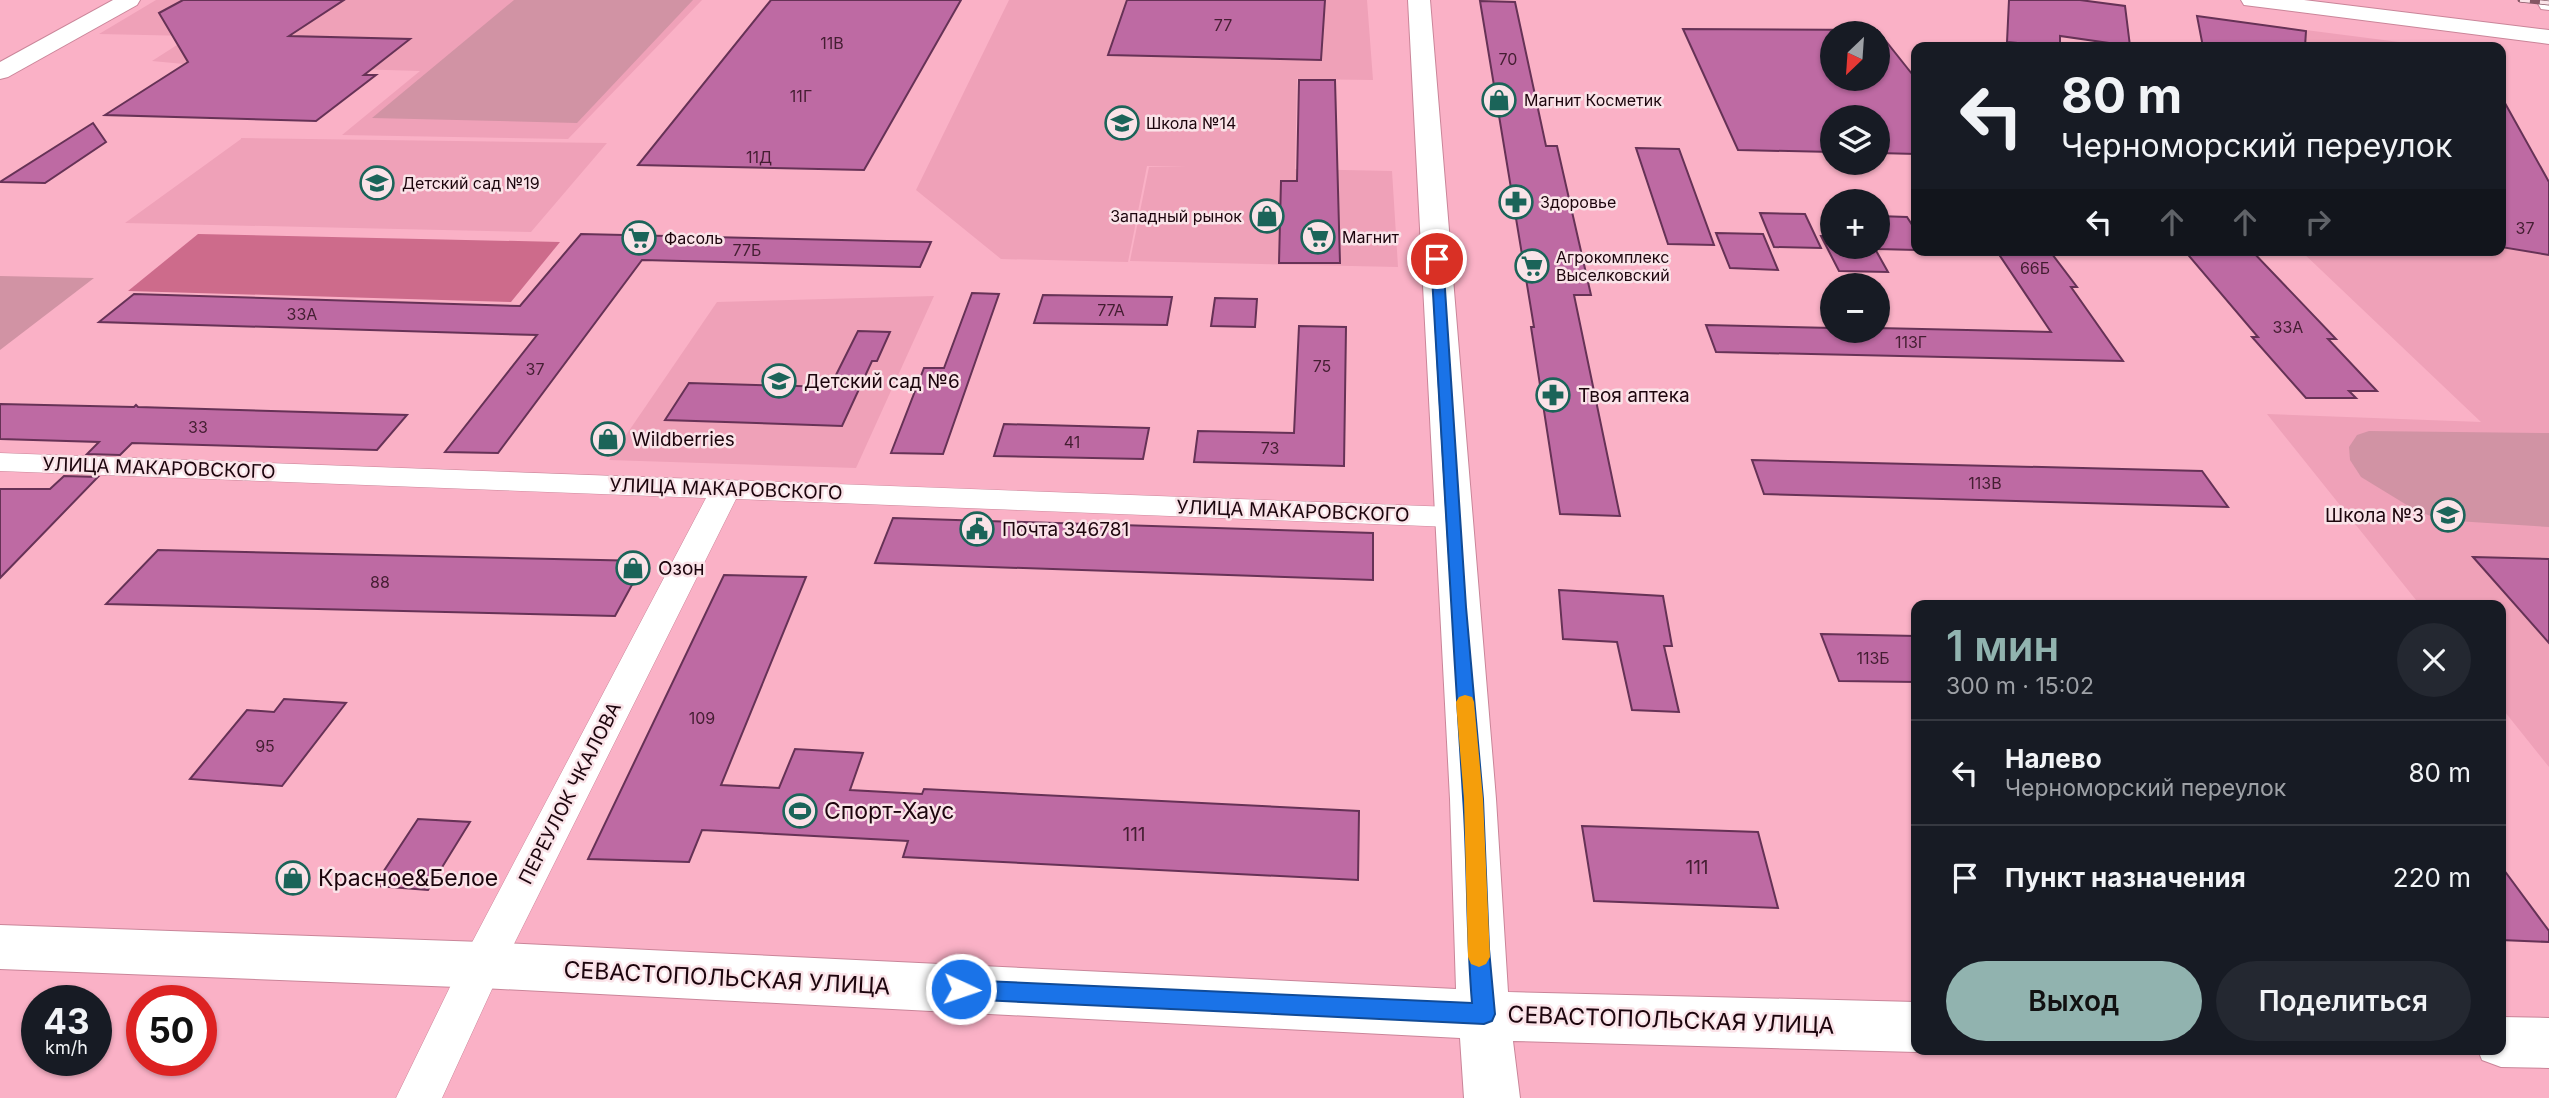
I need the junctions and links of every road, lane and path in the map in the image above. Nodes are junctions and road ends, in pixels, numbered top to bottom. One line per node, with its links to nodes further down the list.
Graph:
1 (129, 0): 5 (street)
2 (1419, 0): 8 (street)
3 (2252, 0): 4 (street)
4 (2549, 37)
5 (0, 72)
6 (0, 462): 7 (street, УЛИЦА МАКАРОВСКОГО)
7 (726, 489): 8 (street, УЛИЦА МАКАРОВСКОГО); 10 (street, ПЕРЕУЛОК ЧКАЛОВА)
8 (1452, 517): 11 (street)
9 (0, 947): 10 (street, СЕВАСТОПОЛЬСКАЯ УЛИЦА)
10 (482, 965): 11 (street, СЕВАСТОПОЛЬСКАЯ УЛИЦА); 15 (street, ПЕРЕУЛОК ЧКАЛОВА)
11 (1484, 1014): 12 (street, СЕВАСТОПОЛЬСКАЯ УЛИЦА); 16 (street)
12 (1911, 1027)
13 (2506, 1042): 14 (street)
14 (2549, 1043)
15 (419, 1098)
16 (1492, 1098)

